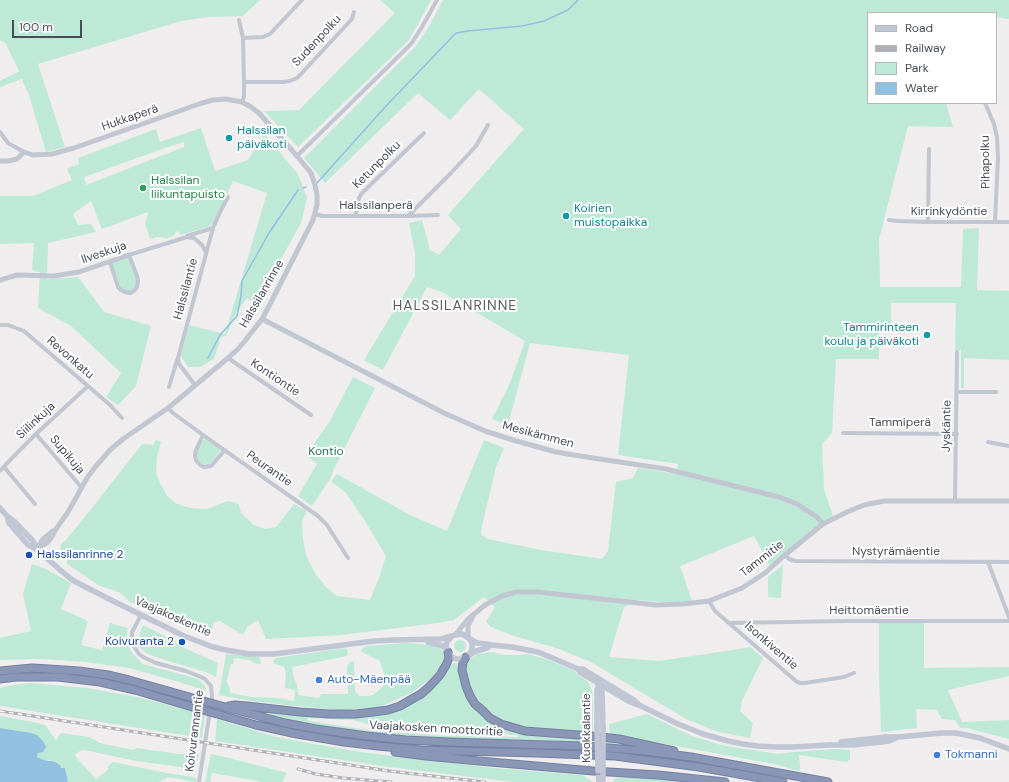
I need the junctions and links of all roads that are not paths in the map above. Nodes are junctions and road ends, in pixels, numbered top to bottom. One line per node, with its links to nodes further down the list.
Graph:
1 (302, 0): 5 (street)
2 (437, 0): 14 (street)
3 (354, 12): 6 (street, Sudenpolku)
4 (239, 20): 5 (street)
5 (243, 38): 6 (street)
6 (244, 82): 7 (street)
7 (242, 102): 13 (street, Hukkaperä); 14 (street, Halssilanrinne)
8 (985, 104): 23 (street, Pihapolku)
9 (488, 126): 20 (street)
10 (0, 132): 13 (street)
11 (424, 133): 19 (street, Ketunpolku)
12 (929, 149): 22 (street)
13 (24, 152): 15 (street)
14 (297, 156): 17 (street, Halssilanrinne)
15 (0, 161)
16 (228, 197): 25 (street, Halssilantie)
17 (315, 214): 19 (street, Halssilanperä); 31 (street, Halssilanrinne)
18 (438, 215): 20 (street, Halssilanperä)
19 (356, 216): 20 (street, Halssilanperä)
20 (408, 216)
21 (889, 220): 22 (street, Kirrinkydöntie)
22 (928, 222): 23 (street, Kirrinkydöntie)
23 (995, 222): 24 (street, Kirrinkydöntie)
24 (1009, 222)
25 (213, 228): 26 (street, Ilveskuja); 27 (street, Halssilantie)
26 (187, 237): 27 (street); 28 (street, Ilveskuja)
27 (206, 252): 34 (street, Halssilantie)
28 (129, 255): 29 (street, Ilveskuja); 29 (street)
29 (110, 262): 30 (street, Ilveskuja)
30 (0, 280)
31 (262, 319): 35 (street, Halssilanrinne); 58 (street, Mesikämmen)
32 (0, 325): 37 (street, Revonkatu)
33 (957, 352): 39 (street, Jyskäntie)
34 (178, 358): 36 (street); 38 (street, Halssilantie)
35 (228, 358): 36 (street, Halssilanrinne); 42 (street, Kontiontie)
36 (195, 385): 41 (street, Halssilanrinne)
37 (88, 386): 43 (street, Revonkatu); 45 (street, Siilinkuja)
38 (169, 387)
39 (957, 392): 40 (street); 46 (street, Jyskäntie)
40 (996, 392)
41 (168, 408): 47 (street, Peurantie); 53 (street, Halssilanrinne)
42 (311, 415)
43 (122, 418)
44 (843, 433): 46 (street, Tammiperä)
45 (36, 434): 51 (street, Siilinkuja); 53 (street, Supikuja)
46 (957, 434): 54 (street, Jyskäntie)
47 (204, 435): 50 (street, Peurantie); 50 (street)
48 (988, 442): 49 (street)
49 (1009, 446)
50 (225, 450): 61 (street, Peurantie)
51 (4, 466): 52 (street, Siilinkuja); 56 (street)
52 (0, 472)
53 (82, 488): 59 (street, Halssilanrinne)
54 (955, 500): 55 (street, Tammitie); 58 (street, Tammitie)
55 (1009, 500)
56 (35, 504)
57 (0, 509): 59 (main road, Vaajakoskentie)
58 (823, 524): 60 (street, Tammitie)
59 (36, 549): 66 (main road, Vaajakoskentie)
60 (785, 555): 62 (street, Nystyrämäentie); 64 (street, Tammitie)
61 (348, 558)
62 (988, 562): 63 (street, Nystyrämäentie); 67 (street)
63 (1009, 562)
64 (709, 601): 65 (street, Tammitie); 69 (street, Isonkiventie)
65 (476, 612): 70 (street, Tammitie); 71 (street)
66 (141, 615): 72 (main road, Vaajakoskentie); 85 (street, Koivurannantie)
67 (1009, 617)
68 (1009, 621): 69 (street, Heittomäentie)
69 (729, 623): 77 (street, Isonkiventie)
70 (454, 635): 71 (main road); 72 (main road, Vaajakoskentie); 74 (main road)
71 (468, 637): 73 (main road); 75 (main road)
72 (414, 639): 74 (main road, Vaajakoskentie)
73 (491, 645): 75 (main road); 79 (main road)
74 (448, 651): 75 (main road); 80 (highway)
75 (467, 656): 83 (highway)
76 (0, 671): 80 (highway, Vaajakosken moottoritie, bridge)
77 (854, 673)
78 (0, 679): 81 (highway, Vaajakosken moottoritie, bridge)
79 (602, 684): 82 (main road); 84 (main road, Kuokkalantie, bridge)
80 (225, 707): 83 (highway, Vaajakosken moottoritie)
81 (378, 746): 84 (highway); 89 (highway, Vaajakosken moottoritie)
82 (1009, 749)
83 (691, 756): 90 (highway, Vaajakosken moottoritie)
84 (601, 771): 86 (main road, Kuokkalantie); 87 (main road, Kuokkalantie, bridge); 88 (highway)
85 (199, 782)
86 (599, 782)
87 (603, 782)
88 (725, 782)
89 (783, 782)
90 (828, 782)

